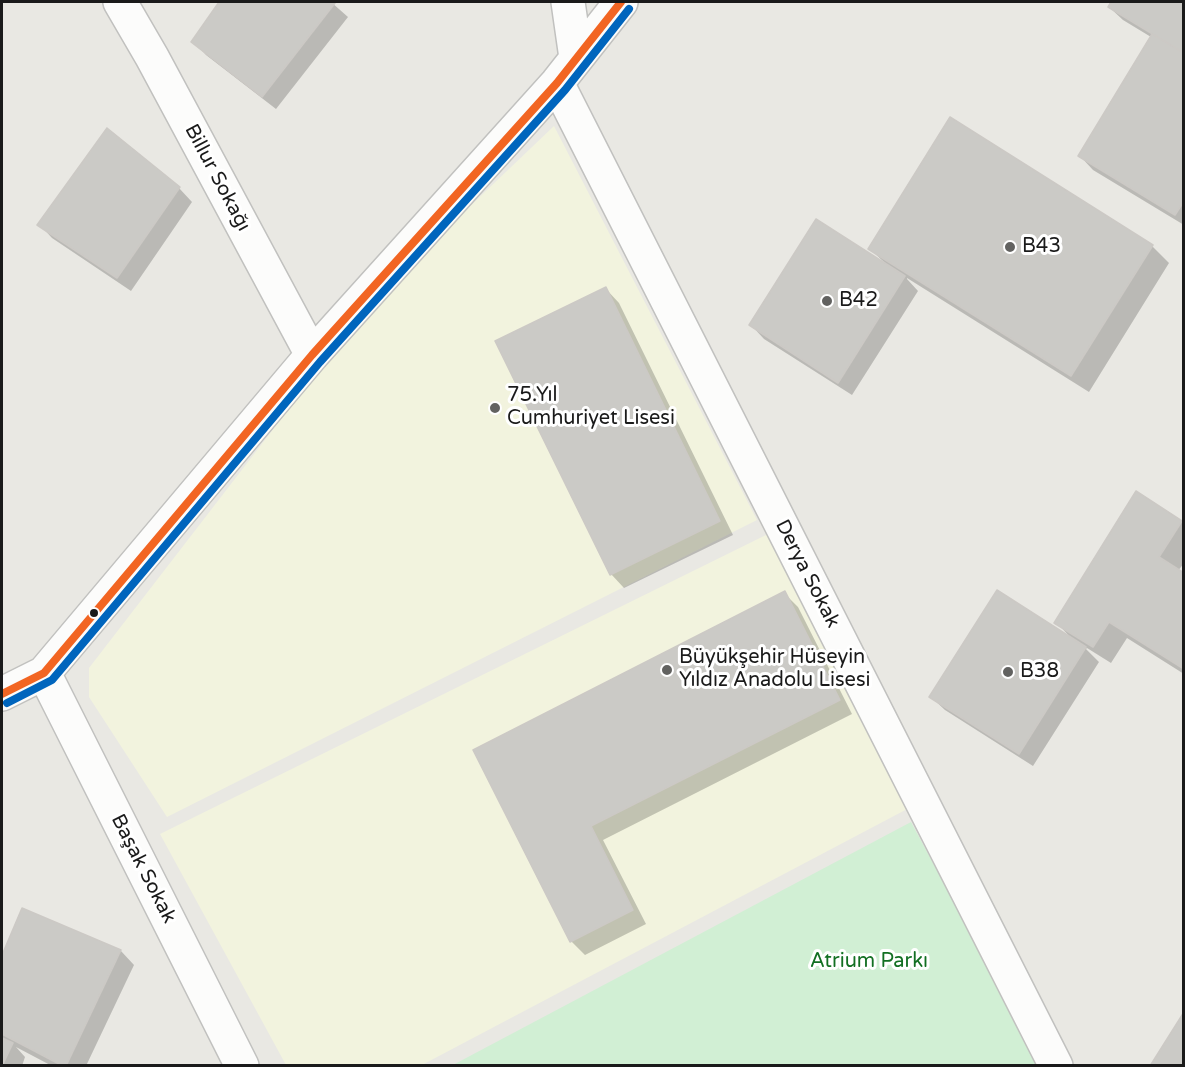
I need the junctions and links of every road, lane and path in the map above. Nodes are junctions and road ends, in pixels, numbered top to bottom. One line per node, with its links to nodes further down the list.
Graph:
1 (120, 2): 5 (street, Billur Sokağı)
2 (568, 2): 4 (street, Derya Sokak)
3 (621, 2): 4 (street)
4 (567, 70): 5 (street); 9 (street, Derya Sokak)
5 (312, 355): 6 (street)
6 (44, 673): 7 (street); 8 (street, Başak Sokak)
7 (2, 694)
8 (242, 1065)
9 (1056, 1065)

